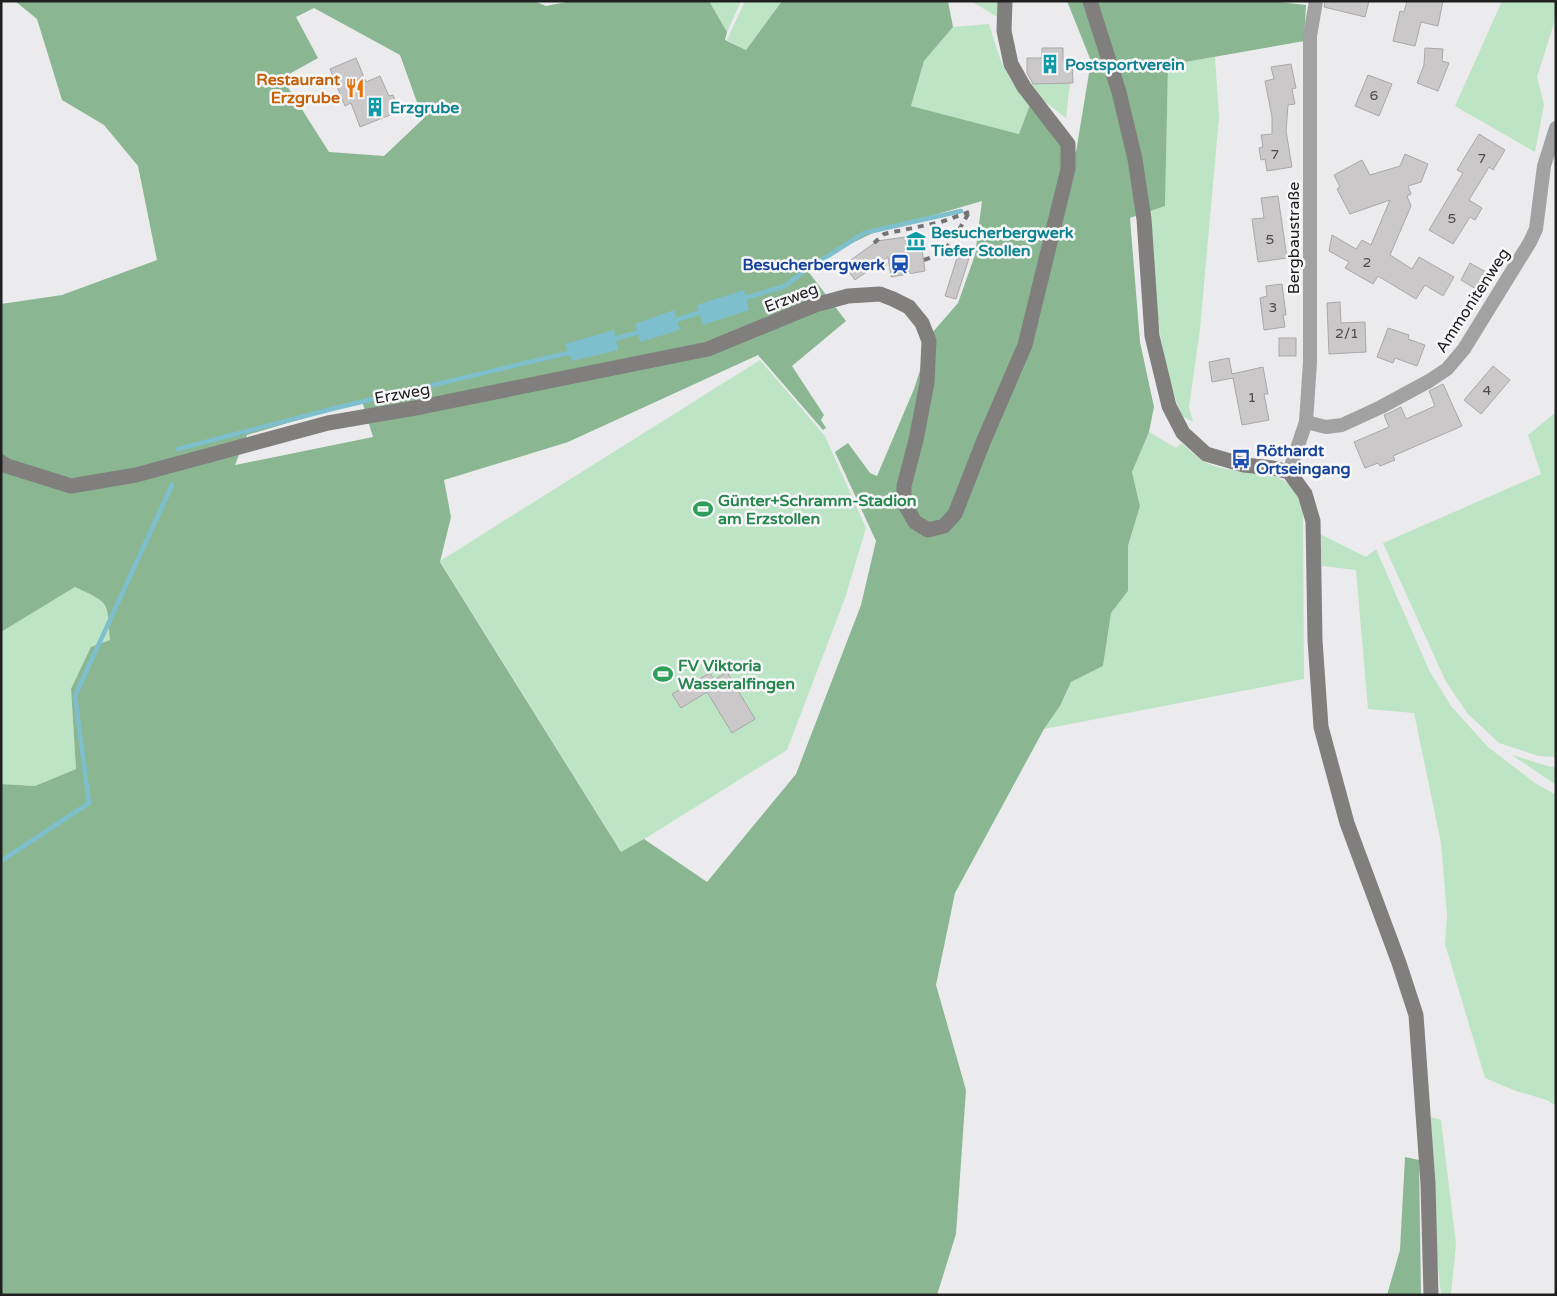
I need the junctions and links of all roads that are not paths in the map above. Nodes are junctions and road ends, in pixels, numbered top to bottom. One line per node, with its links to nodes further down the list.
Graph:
1 (1005, 1): 6 (street, Erzweg)
2 (1090, 1): 7 (street)
3 (1316, 1): 5 (street, Bergbaustraße)
4 (1556, 128): 5 (street, Ammonitenweg)
5 (1306, 422): 7 (street, Bergbaustraße)
6 (1, 462)
7 (1289, 472): 8 (street)
8 (1431, 1295)

